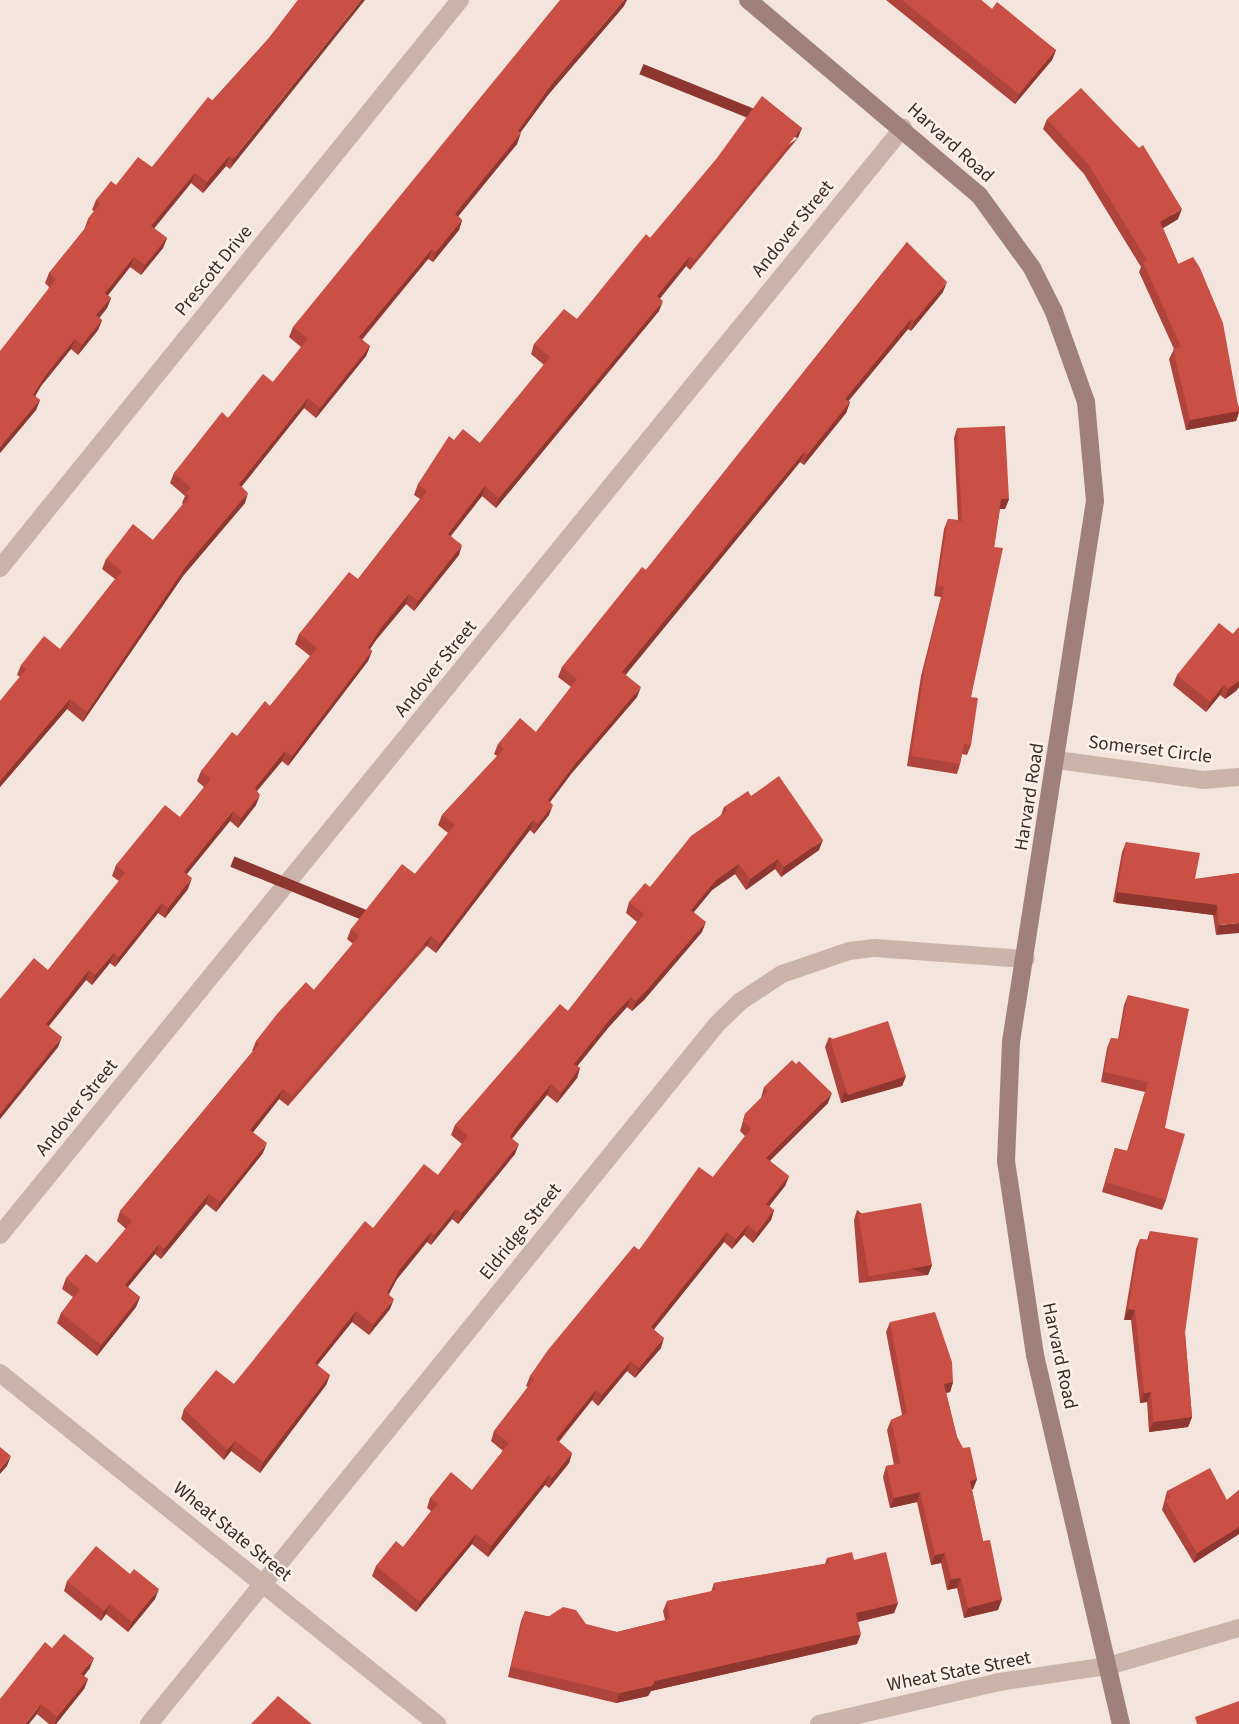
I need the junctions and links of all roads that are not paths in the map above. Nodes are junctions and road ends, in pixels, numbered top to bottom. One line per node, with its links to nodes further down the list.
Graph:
1 (460, 0): 4 (street, Prescott Drive)
2 (747, 0): 3 (street, Harvard Road)
3 (903, 128): 5 (street, Harvard Road); 8 (street, Andover Street)
4 (0, 568)
5 (1057, 760): 6 (street, Somerset Circle); 7 (street, Harvard Road)
6 (1239, 777)
7 (1026, 959): 10 (street, Eldridge Street); 12 (street, Harvard Road)
8 (0, 1236)
9 (0, 1373): 10 (street, Wheat State Street)
10 (262, 1583): 13 (street, Eldridge Street); 14 (street, Wheat State Street)
11 (1239, 1628): 12 (street, Wheat State Street)
12 (1108, 1666): 15 (street, Wheat State Street); 16 (street, Harvard Road)
13 (149, 1724)
14 (437, 1724)
15 (819, 1724)
16 (1121, 1724)

